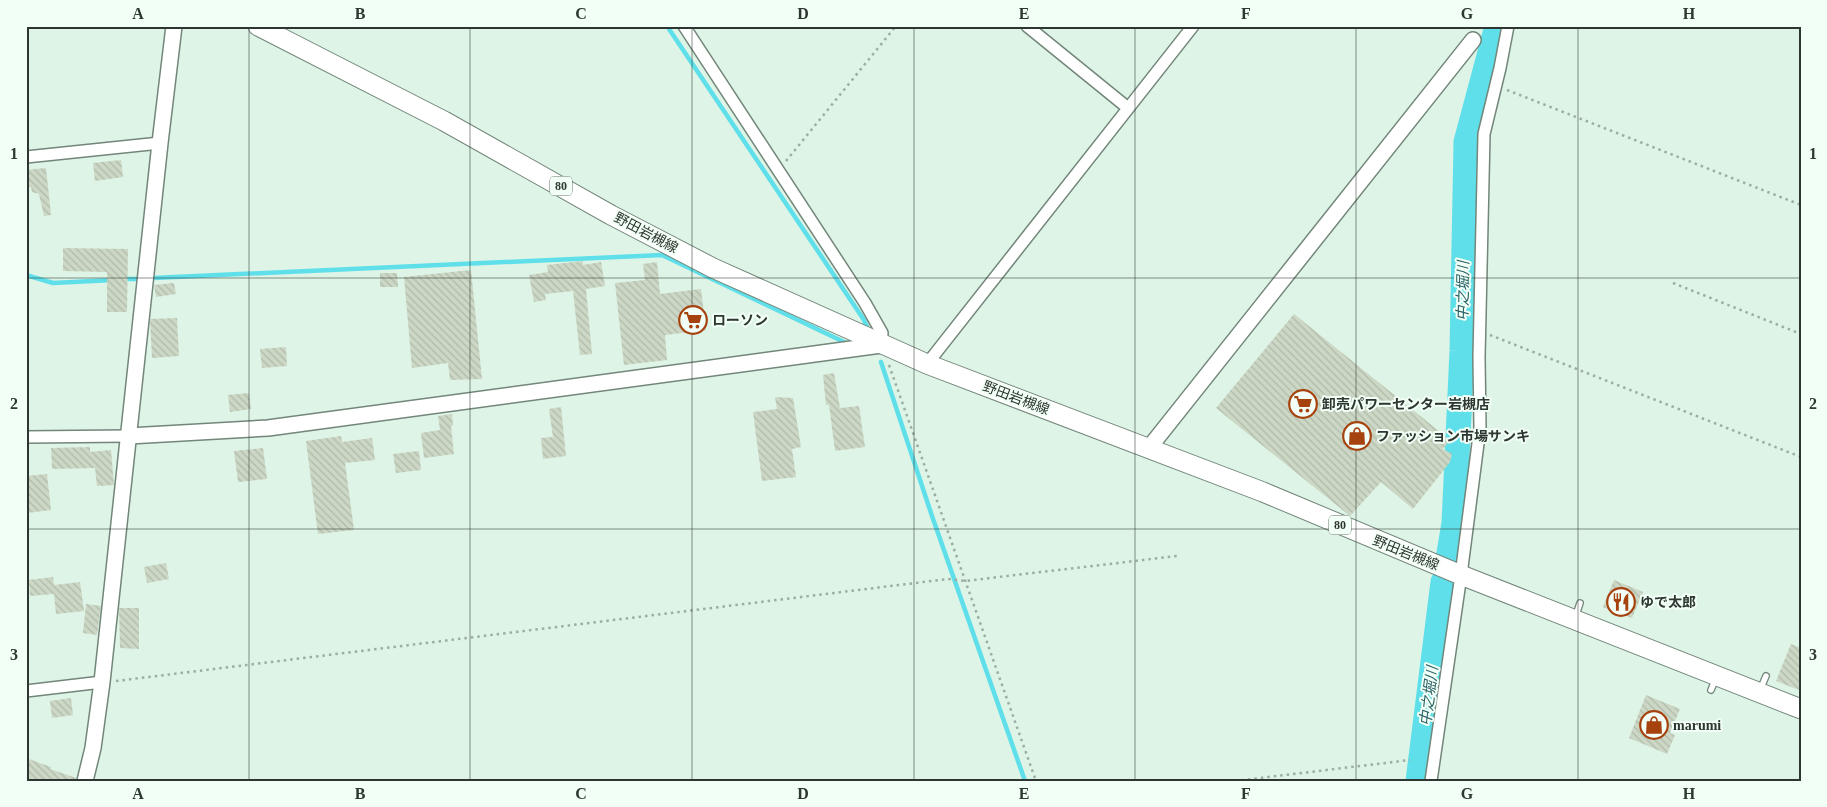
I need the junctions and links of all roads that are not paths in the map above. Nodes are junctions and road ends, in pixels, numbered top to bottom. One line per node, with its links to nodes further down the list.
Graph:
1 (174, 26): 9 (street)
2 (258, 26): 11 (main road, 野田岩槻線 / 80)
3 (684, 26): 11 (street)
4 (1027, 26): 8 (street)
5 (1193, 26): 8 (street)
6 (1508, 26): 16 (street)
7 (1474, 40): 15 (street)
8 (1128, 108): 12 (street)
9 (160, 143): 10 (street); 13 (street)
10 (26, 157)
11 (876, 342): 12 (main road, 野田岩槻線 / 80); 13 (street)
12 (927, 364): 15 (main road, 野田岩槻線 / 80)
13 (129, 436): 14 (street); 17 (street)
14 (26, 437)
15 (1149, 448): 16 (main road, 野田岩槻線 / 80)
16 (1461, 575): 19 (main road, 野田岩槻線 / 80); 21 (street)
17 (102, 682): 18 (street); 20 (street)
18 (26, 691)
19 (1801, 709)
20 (85, 781)
21 (1431, 781)

